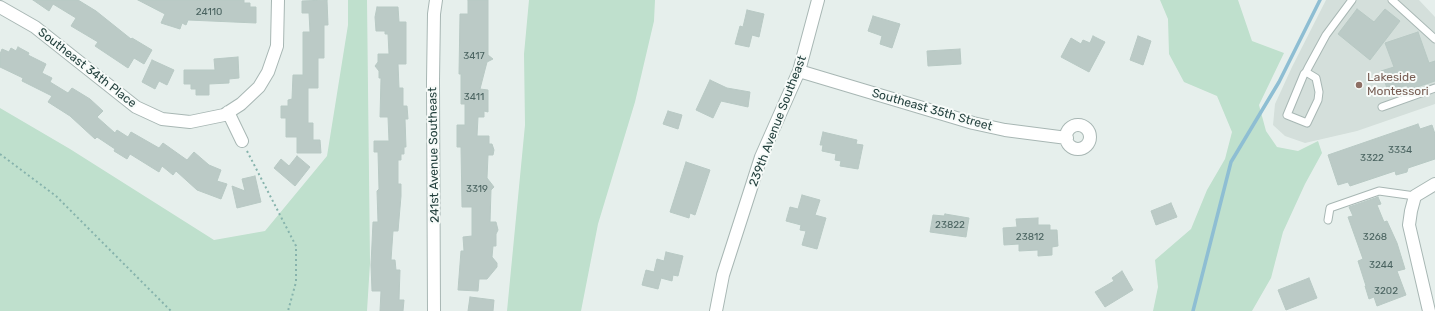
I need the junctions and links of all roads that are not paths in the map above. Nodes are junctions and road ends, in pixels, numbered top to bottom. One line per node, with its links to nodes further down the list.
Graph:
1 (278, 0): 12 (street, Southeast 34th Place)
2 (436, 0): 18 (street, 241st Avenue Southeast)
3 (818, 0): 8 (street, 239th Avenue Southeast)
4 (1352, 0): 9 (lane)
5 (1392, 0): 7 (lane)
6 (0, 7): 12 (street, Southeast 34th Place)
7 (1435, 39)
8 (799, 71): 13 (street, Southeast 35th Street); 19 (street, 239th Avenue Southeast)
9 (1306, 72): 9 (lane)
10 (1435, 88): 11 (lane)
11 (1382, 108)
12 (226, 114): 14 (street)
13 (1067, 138)
14 (242, 141)
15 (1435, 184): 16 (street)
16 (1416, 196): 17 (lane); 20 (street)
17 (1328, 220)
18 (434, 311)
19 (716, 311)
20 (1429, 311)

